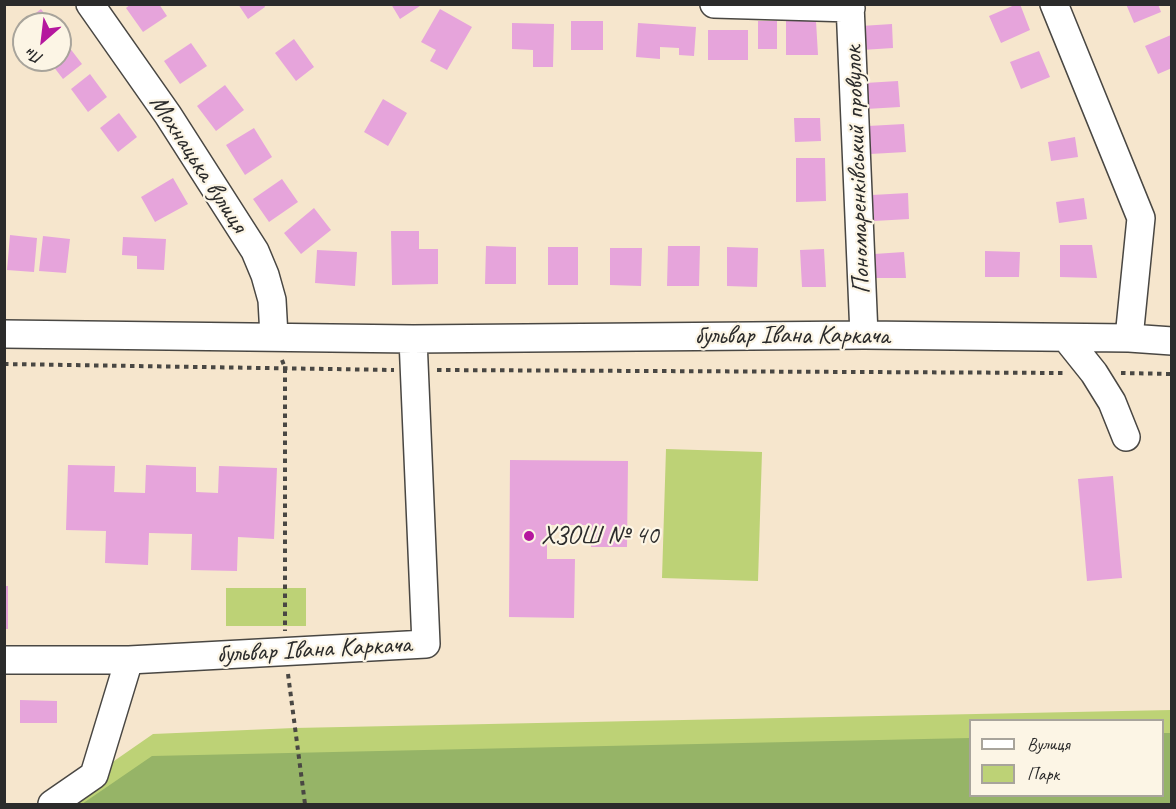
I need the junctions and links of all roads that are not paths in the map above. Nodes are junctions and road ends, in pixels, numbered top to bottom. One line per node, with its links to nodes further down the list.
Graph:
1 (90, 4): 7 (street, Мохнацька вулиця)
2 (714, 4): 4 (street)
3 (1054, 4): 9 (street)
4 (851, 6): 6 (street, Пономаренківський провулок)
5 (4, 334): 7 (street, бульвар Івана Каркача)
6 (864, 335): 8 (street, бульвар Івана Каркача); 10 (street, бульвар Івана Каркача)
7 (274, 336): 10 (street, бульвар Івана Каркача)
8 (1066, 338): 9 (street, бульвар Івана Каркача); 12 (street)
9 (1130, 338): 11 (street, бульвар Івана Каркача)
10 (413, 339): 14 (street, бульвар Івана Каркача)
11 (1172, 341)
12 (1126, 437)
13 (4, 660): 14 (street, бульвар Івана Каркача)
14 (129, 660): 15 (street)
15 (52, 804)

